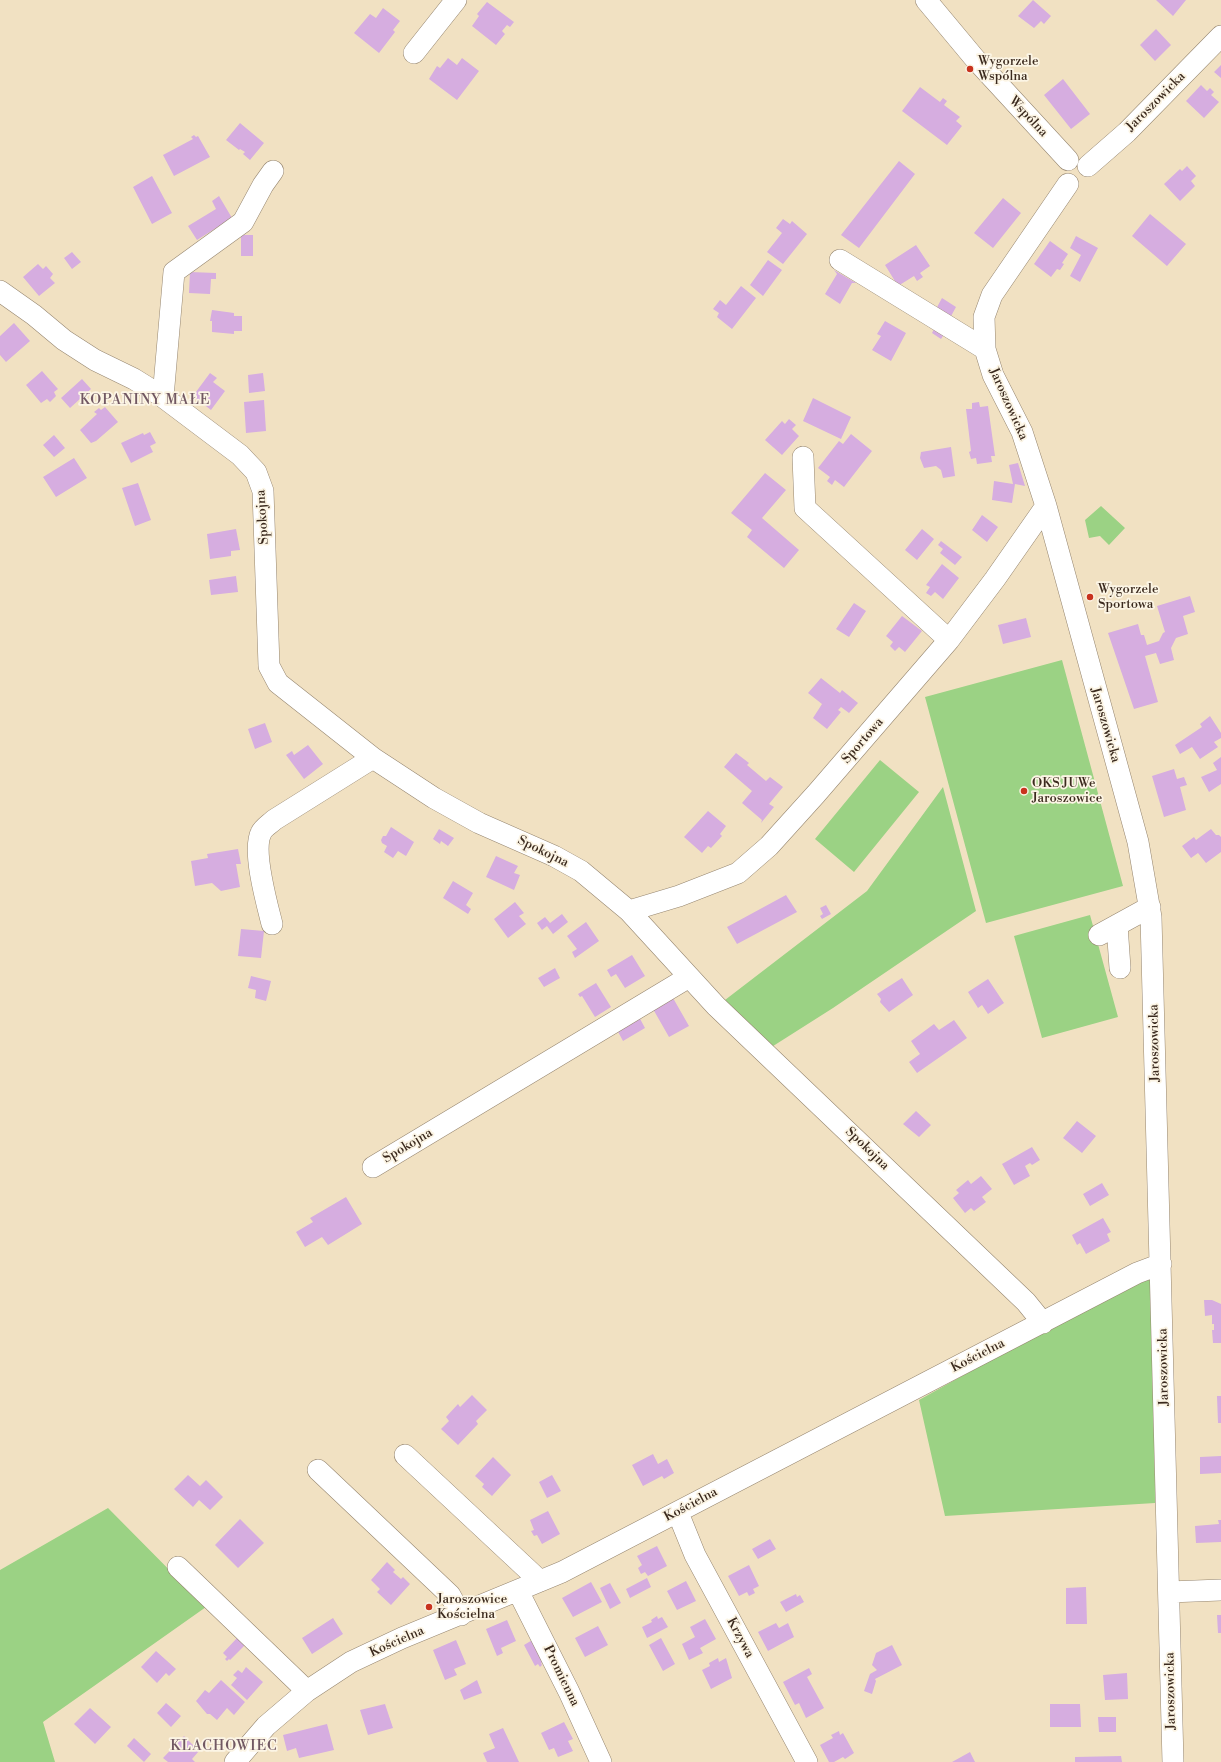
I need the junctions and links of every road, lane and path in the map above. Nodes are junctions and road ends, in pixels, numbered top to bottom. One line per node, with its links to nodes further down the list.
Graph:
1 (456, 0): 4 (street)
2 (926, 0): 5 (street, Wspólna)
3 (1221, 36): 6 (street, Jaroszowicka)
4 (414, 53)
5 (1068, 160): 6 (street); 8 (street)
6 (1088, 166): 8 (street)
7 (273, 171): 12 (street)
8 (1068, 184): 11 (street, Jaroszowicka)
9 (840, 260): 11 (street)
10 (0, 291): 12 (street, Spokojna)
11 (985, 349): 14 (street, Jaroszowicka)
12 (163, 397): 16 (street, Spokojna)
13 (803, 457): 15 (street)
14 (1046, 506): 15 (street, Sportowa); 17 (street, Jaroszowicka)
15 (949, 640): 18 (street, Sportowa)
16 (373, 758): 18 (street, Spokojna); 19 (street)
17 (1150, 907): 20 (street); 25 (street, Jaroszowicka)
18 (629, 911): 23 (street, Spokojna)
19 (272, 924)
20 (1116, 925): 21 (street); 22 (street)
21 (1099, 935)
22 (1120, 968)
23 (689, 977): 24 (street, Spokojna); 26 (street, Spokojna)
24 (373, 1167)
25 (1161, 1264): 26 (street, Kościelna); 34 (street, Jaroszowicka)
26 (1043, 1323): 29 (street, Kościelna)
27 (405, 1455): 31 (street)
28 (318, 1470): 35 (street)
29 (678, 1513): 31 (street, Kościelna); 39 (street, Krzywa)
30 (178, 1567): 36 (street)
31 (540, 1581): 33 (street, Kościelna)
32 (1221, 1590): 34 (street)
33 (518, 1591): 35 (street, Kościelna); 38 (street, Promienna)
34 (1169, 1592): 40 (street, Jaroszowicka)
35 (460, 1615): 36 (street, Kościelna)
36 (307, 1691): 37 (street, Kościelna)
37 (235, 1762)
38 (601, 1762)
39 (807, 1762)
40 (1173, 1762)

